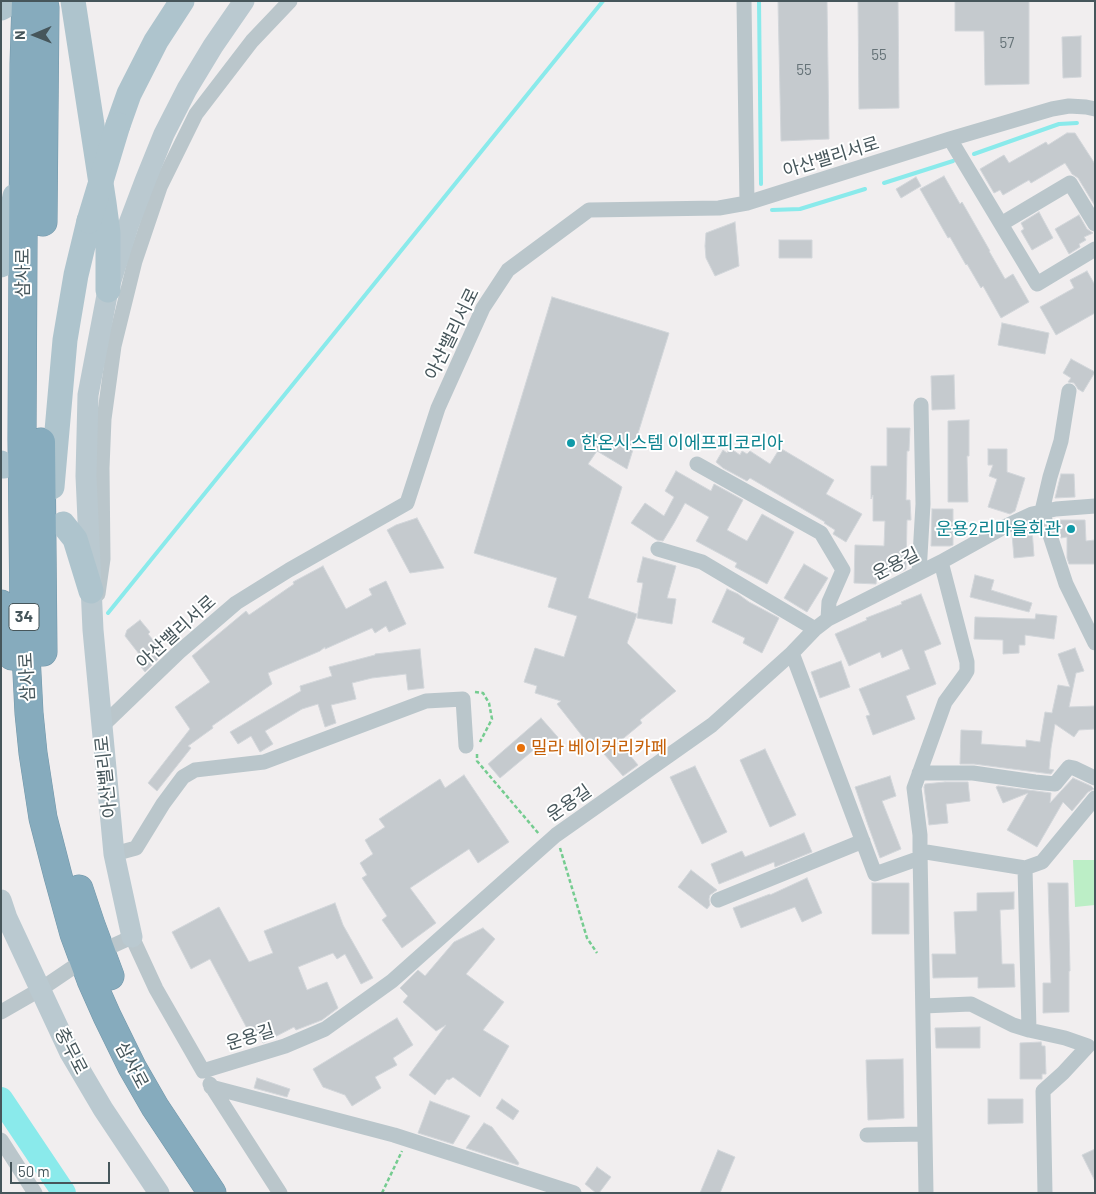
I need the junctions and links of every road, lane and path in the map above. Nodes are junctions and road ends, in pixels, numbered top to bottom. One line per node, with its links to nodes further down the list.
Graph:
1 (14, 1): 9 (main road)
2 (26, 1): 12 (highway, 삼사로 / 34)
3 (45, 1): 29 (highway, 삼사로 / 34)
4 (73, 1): 18 (main road)
5 (182, 1): 29 (main road, bridge)
6 (244, 1): 18 (street, 아산밸리로)
7 (290, 1): 33 (street)
8 (744, 1): 13 (street)
9 (1, 8)
10 (1095, 110): 11 (street, 아산밸리서로)
11 (950, 139): 13 (street, 아산밸리서로); 14 (street)
12 (24, 150): 17 (main road); 42 (highway, 삼사로 / 34)
13 (747, 203): 37 (street, 아산밸리서로)
14 (1001, 224): 15 (street); 16 (street)
15 (1095, 224)
16 (1095, 249)
17 (1, 265)
18 (108, 290): 28 (street, 아산밸리로)
19 (1069, 391): 23 (street)
20 (921, 405): 27 (street)
21 (697, 464): 31 (street)
22 (1095, 506): 23 (street, 운용길)
23 (1042, 512): 26 (street, 운용길); 34 (street)
24 (63, 524): 28 (main road)
25 (658, 549): 32 (street)
26 (941, 562): 27 (street, 운용길); 39 (street)
27 (919, 573): 31 (street, 운용길)
28 (90, 591): 33 (street, 아산밸리로)
29 (43, 592): 68 (highway, 삼사로 / 34)
30 (1, 604): 42 (highway)
31 (828, 619): 32 (street, 운용길)
32 (815, 629): 35 (street, 운용길)
33 (93, 630): 37 (street, 아산밸리로)
34 (1095, 642)
35 (792, 654): 43 (street, 운용길); 44 (street)
36 (463, 699): 38 (street); 43 (path); 45 (street)
37 (101, 727): 45 (street, 아산밸리로)
38 (466, 746)
39 (919, 773): 40 (street); 46 (street)
40 (1095, 778)
41 (1095, 798): 47 (street)
42 (43, 818): 67 (highway, 삼사로 / 34)
43 (551, 839): 52 (path); 59 (street, 운용길)
44 (863, 841): 46 (street); 49 (street)
45 (114, 854): 50 (street, 아산밸리로)
46 (920, 854): 47 (street); 55 (street)
47 (1025, 868): 57 (street)
48 (1, 900): 54 (street, 충무로)
49 (718, 900)
50 (132, 937): 51 (street); 59 (street)
51 (110, 947)
52 (597, 953)
53 (72, 968): 54 (street)
54 (41, 989): 56 (street); 66 (street, 충무로)
55 (923, 1006): 57 (street); 61 (street)
56 (1, 1012)
57 (1029, 1030): 58 (street)
58 (1091, 1047): 73 (street)
59 (204, 1072): 60 (street)
60 (211, 1087): 63 (street); 69 (street)
61 (925, 1134): 62 (street); 72 (street)
62 (867, 1135)
63 (408, 1139): 70 (path); 71 (street)
64 (1, 1140): 65 (street)
65 (35, 1193)
66 (159, 1193)
67 (212, 1193)
68 (230, 1193)
69 (280, 1193)
70 (382, 1193)
71 (574, 1193)
72 (926, 1193)
73 (1045, 1193)

